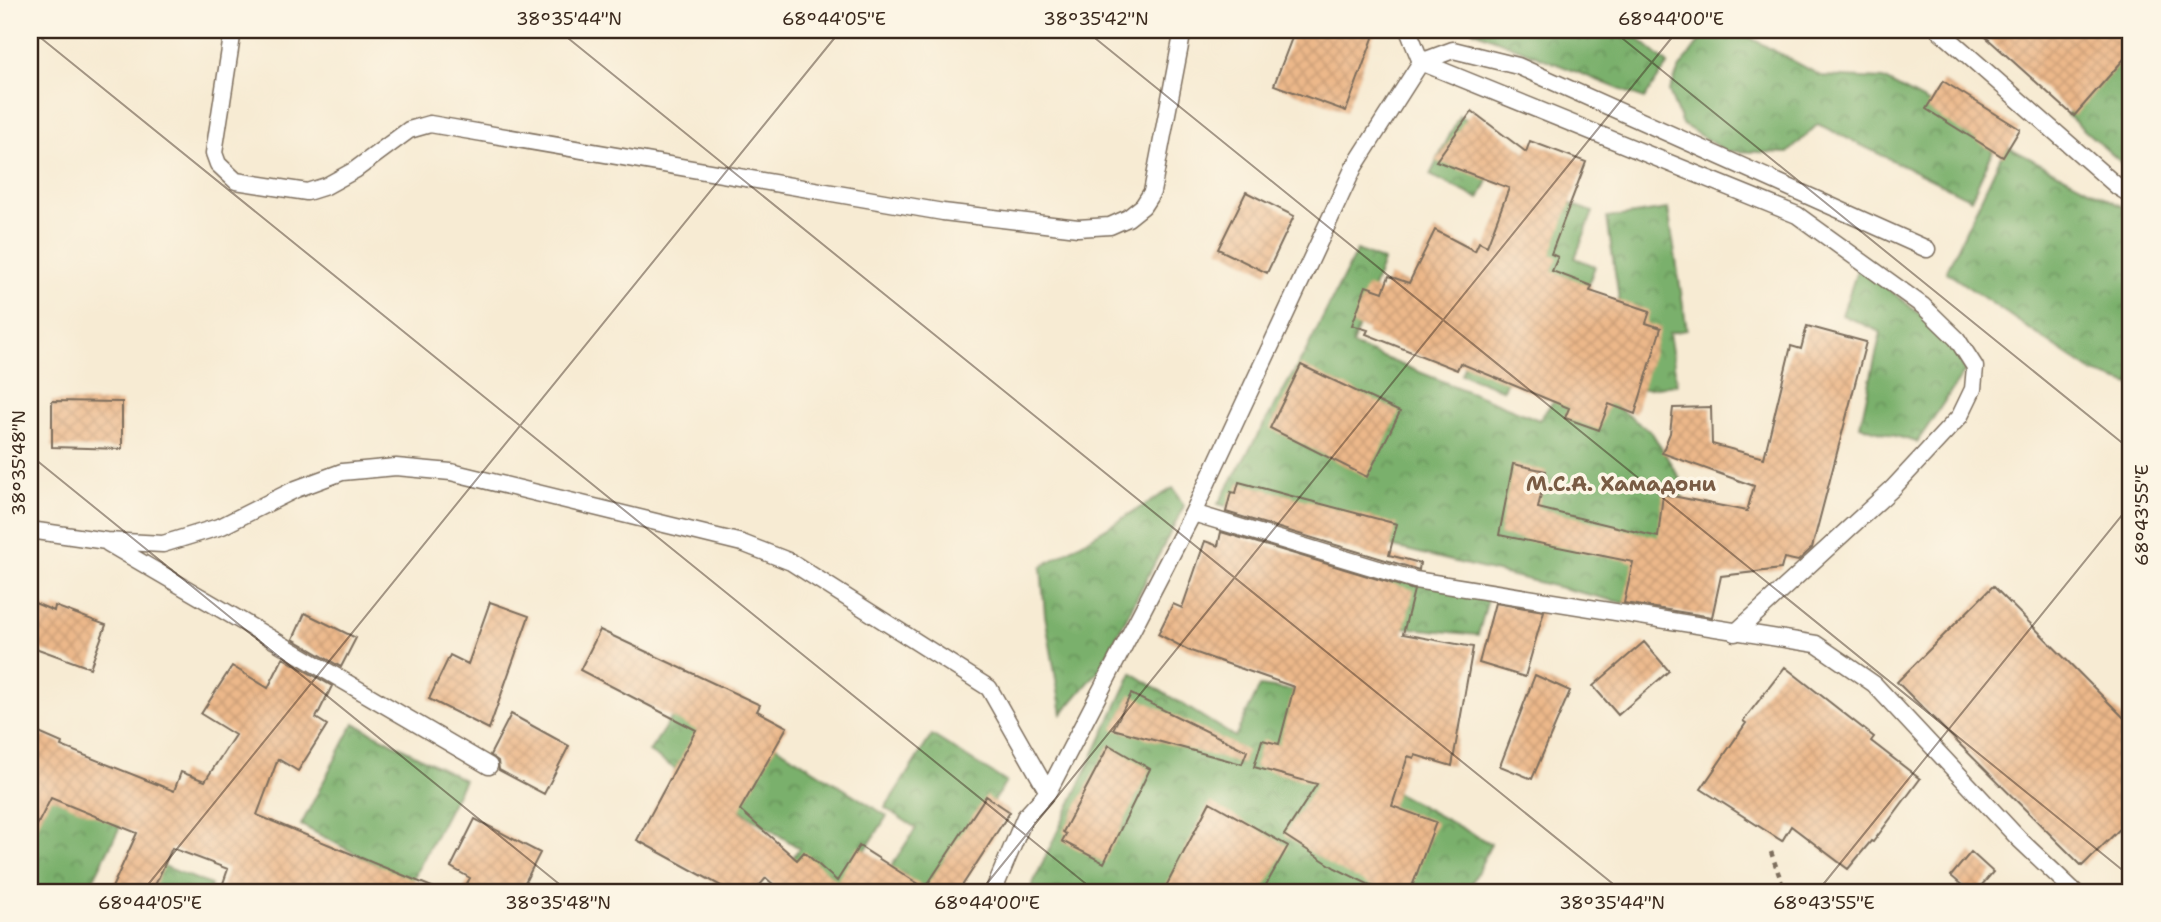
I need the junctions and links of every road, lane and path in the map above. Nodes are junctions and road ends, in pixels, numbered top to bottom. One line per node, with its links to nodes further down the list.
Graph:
1 (233, 30): 2 (lane)
2 (1182, 30)
3 (1408, 30): 5 (lane)
4 (1939, 30): 6 (lane)
5 (1421, 62): 7 (lane); 8 (lane); 11 (lane)
6 (2131, 195)
7 (1927, 249)
8 (1193, 513): 11 (lane); 13 (lane)
9 (30, 530): 10 (lane)
10 (106, 541): 12 (lane); 13 (lane)
11 (1735, 633): 17 (lane)
12 (489, 766)
13 (1048, 792): 15 (lane)
14 (1771, 852): 16 (path)
15 (993, 892)
16 (1785, 892)
17 (2075, 892)

